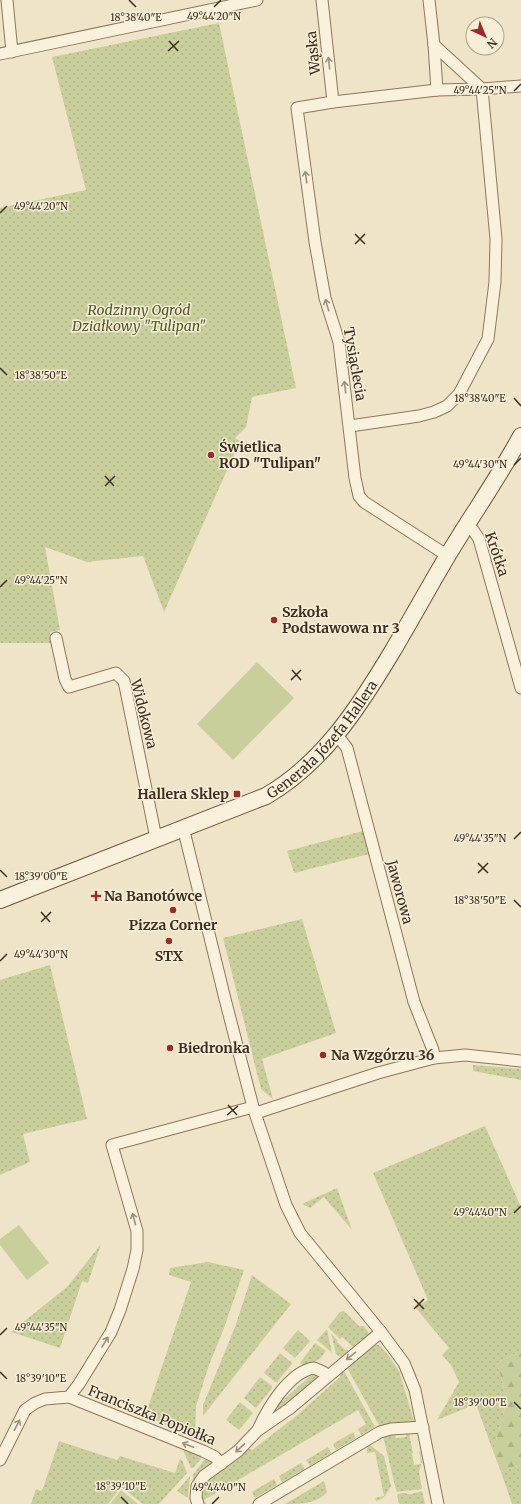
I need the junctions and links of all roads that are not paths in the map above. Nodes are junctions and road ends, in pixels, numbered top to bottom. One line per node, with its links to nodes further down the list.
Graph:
1 (7, 0): 6 (street)
2 (257, 0): 6 (street)
3 (322, 0): 11 (street, Wąska, one-way to 3)
4 (429, 0): 5 (street)
5 (434, 45): 9 (street); 10 (street)
6 (12, 52): 7 (street)
7 (0, 54)
8 (521, 86): 9 (street)
9 (482, 89): 10 (street); 12 (street)
10 (437, 90): 11 (street)
11 (333, 102): 12 (street, Tysiąclecia, one-way to 11)
12 (350, 426): 15 (street, Tysiąclecia)
13 (521, 436): 14 (street, Generała Józefa Hallera)
14 (467, 524): 15 (street, Generała Józefa Hallera); 17 (street, Krótka)
15 (448, 556): 18 (street, Generała Józefa Hallera)
16 (56, 638): 20 (street, Widokowa)
17 (521, 688)
18 (337, 735): 19 (street, Generała Józefa Hallera); 22 (street, Jaworowa)
19 (183, 827): 20 (street, Generała Józefa Hallera); 24 (street)
20 (156, 838): 21 (street, Generała Józefa Hallera)
21 (0, 900)
22 (434, 1058): 23 (street, Franciszka Popiołka); 24 (street, Franciszka Popiołka)
23 (521, 1061)
24 (254, 1110): 25 (street); 27 (street, Franciszka Popiołka, one-way to 24)
25 (381, 1332): 26 (street, one-way to 26); 28 (street)
26 (327, 1375): 29 (street); 29 (street)
27 (69, 1397): 30 (street, Franciszka Popiołka, one-way to 27); 31 (street, Franciszka Popiołka, one-way to 27)
28 (423, 1427): 33 (street); 34 (street)
29 (257, 1431): 31 (street, one-way to 31)
30 (0, 1460)
31 (221, 1464): 32 (street)
32 (198, 1504)
33 (259, 1504)
34 (438, 1504)

